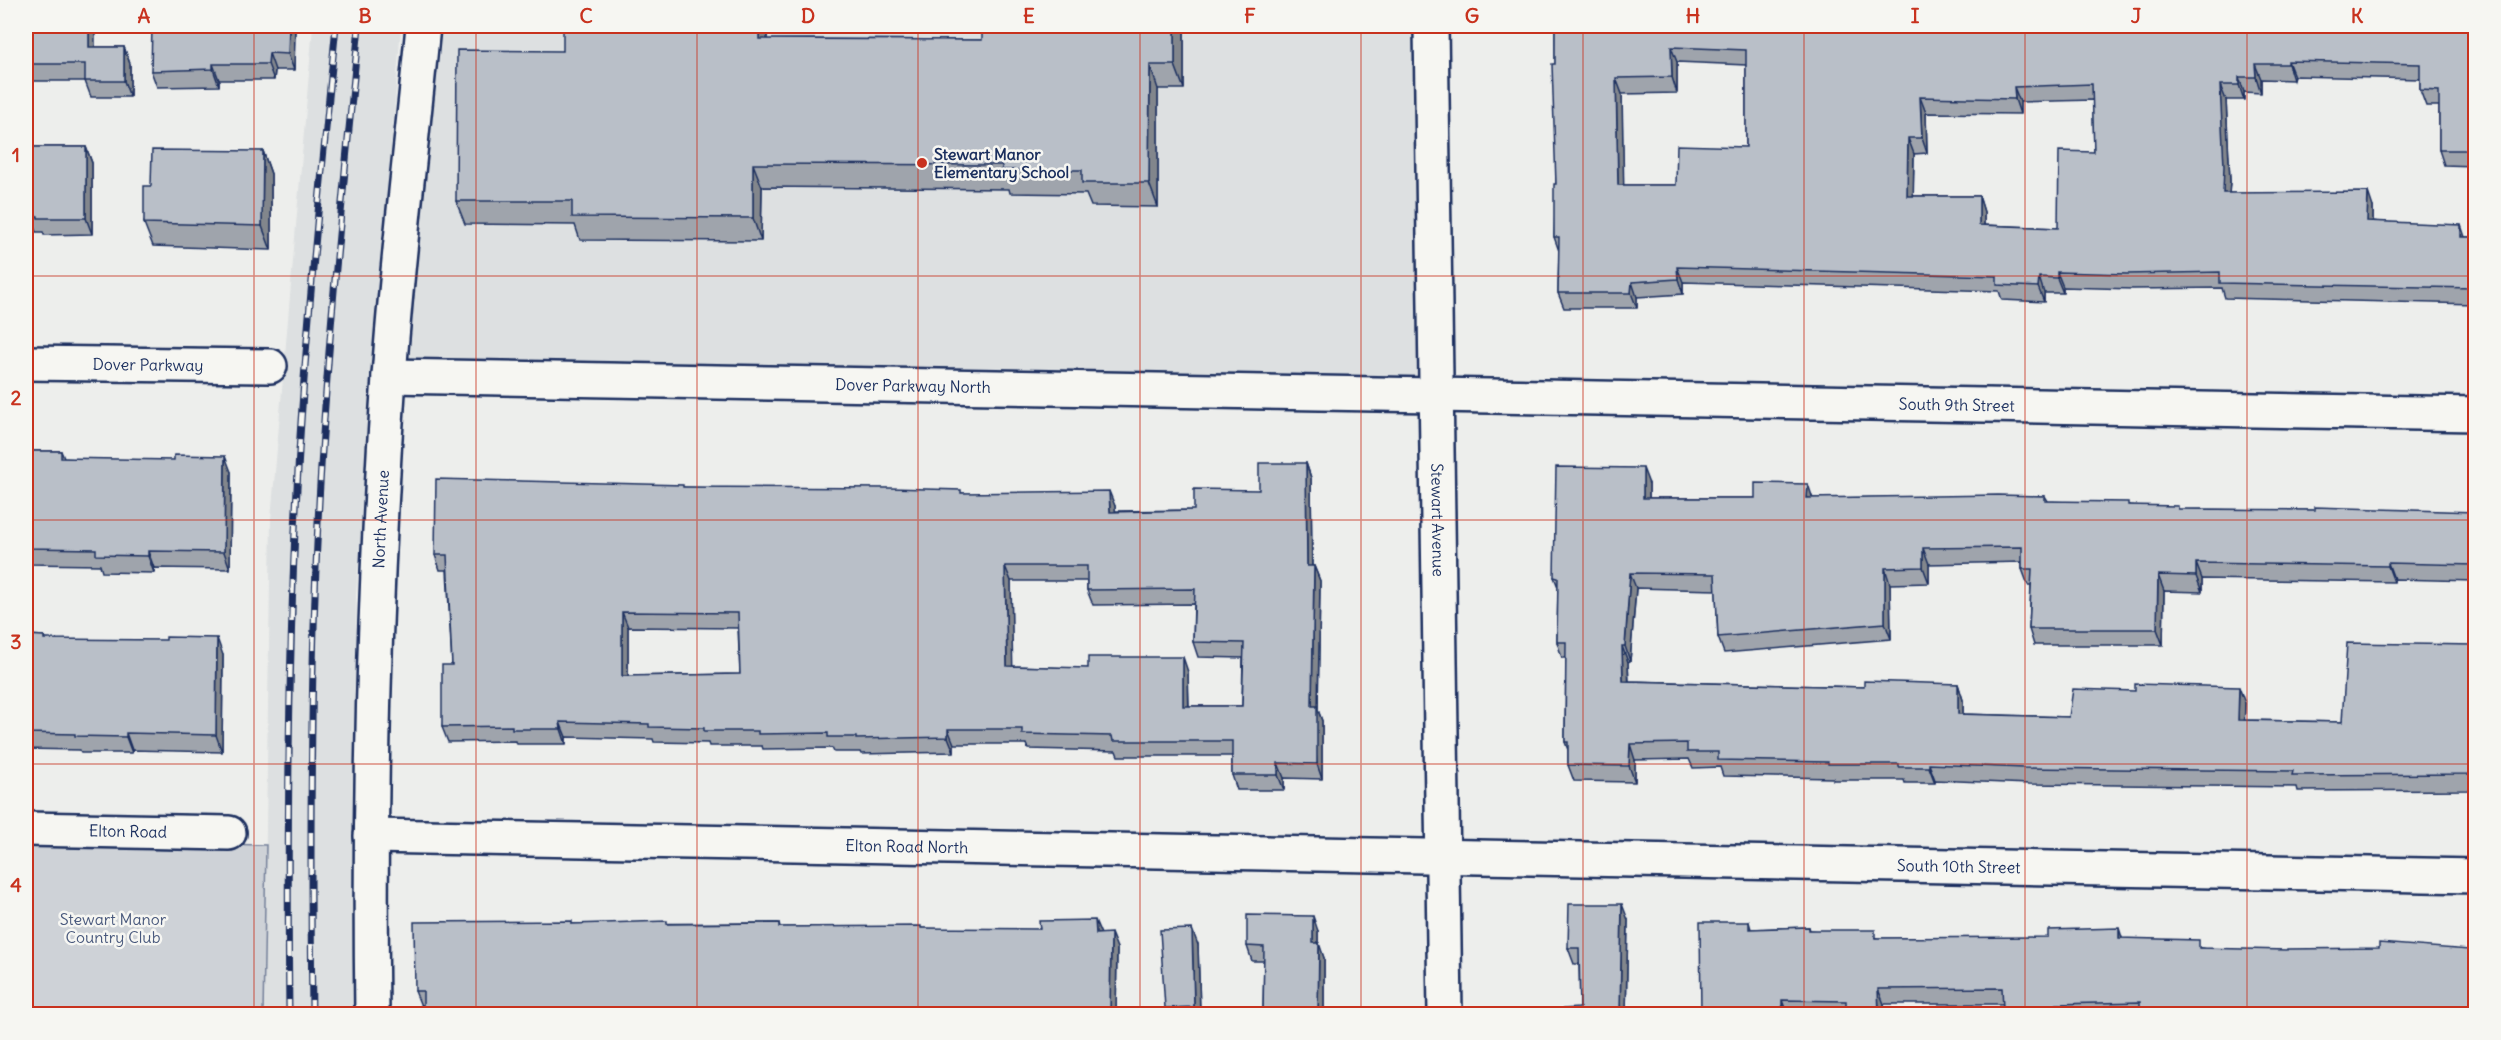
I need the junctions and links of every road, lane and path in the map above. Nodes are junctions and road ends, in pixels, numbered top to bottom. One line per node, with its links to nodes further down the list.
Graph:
1 (423, 26): 5 (street, North Avenue)
2 (1431, 26): 6 (street, Stewart Avenue)
3 (26, 363): 4 (street, Dover Parkway)
4 (270, 366)
5 (389, 376): 6 (street, Dover Parkway North); 10 (street, North Avenue)
6 (1437, 396): 7 (street, South 9th Street); 11 (street, Stewart Avenue)
7 (2475, 414)
8 (26, 829): 9 (street, Elton Road)
9 (230, 833)
10 (371, 837): 11 (street, Elton Road North); 13 (street, North Avenue)
11 (1443, 856): 12 (street, South 10th Street); 14 (street, Stewart Avenue)
12 (2475, 876)
13 (372, 1014)
14 (1445, 1014)

